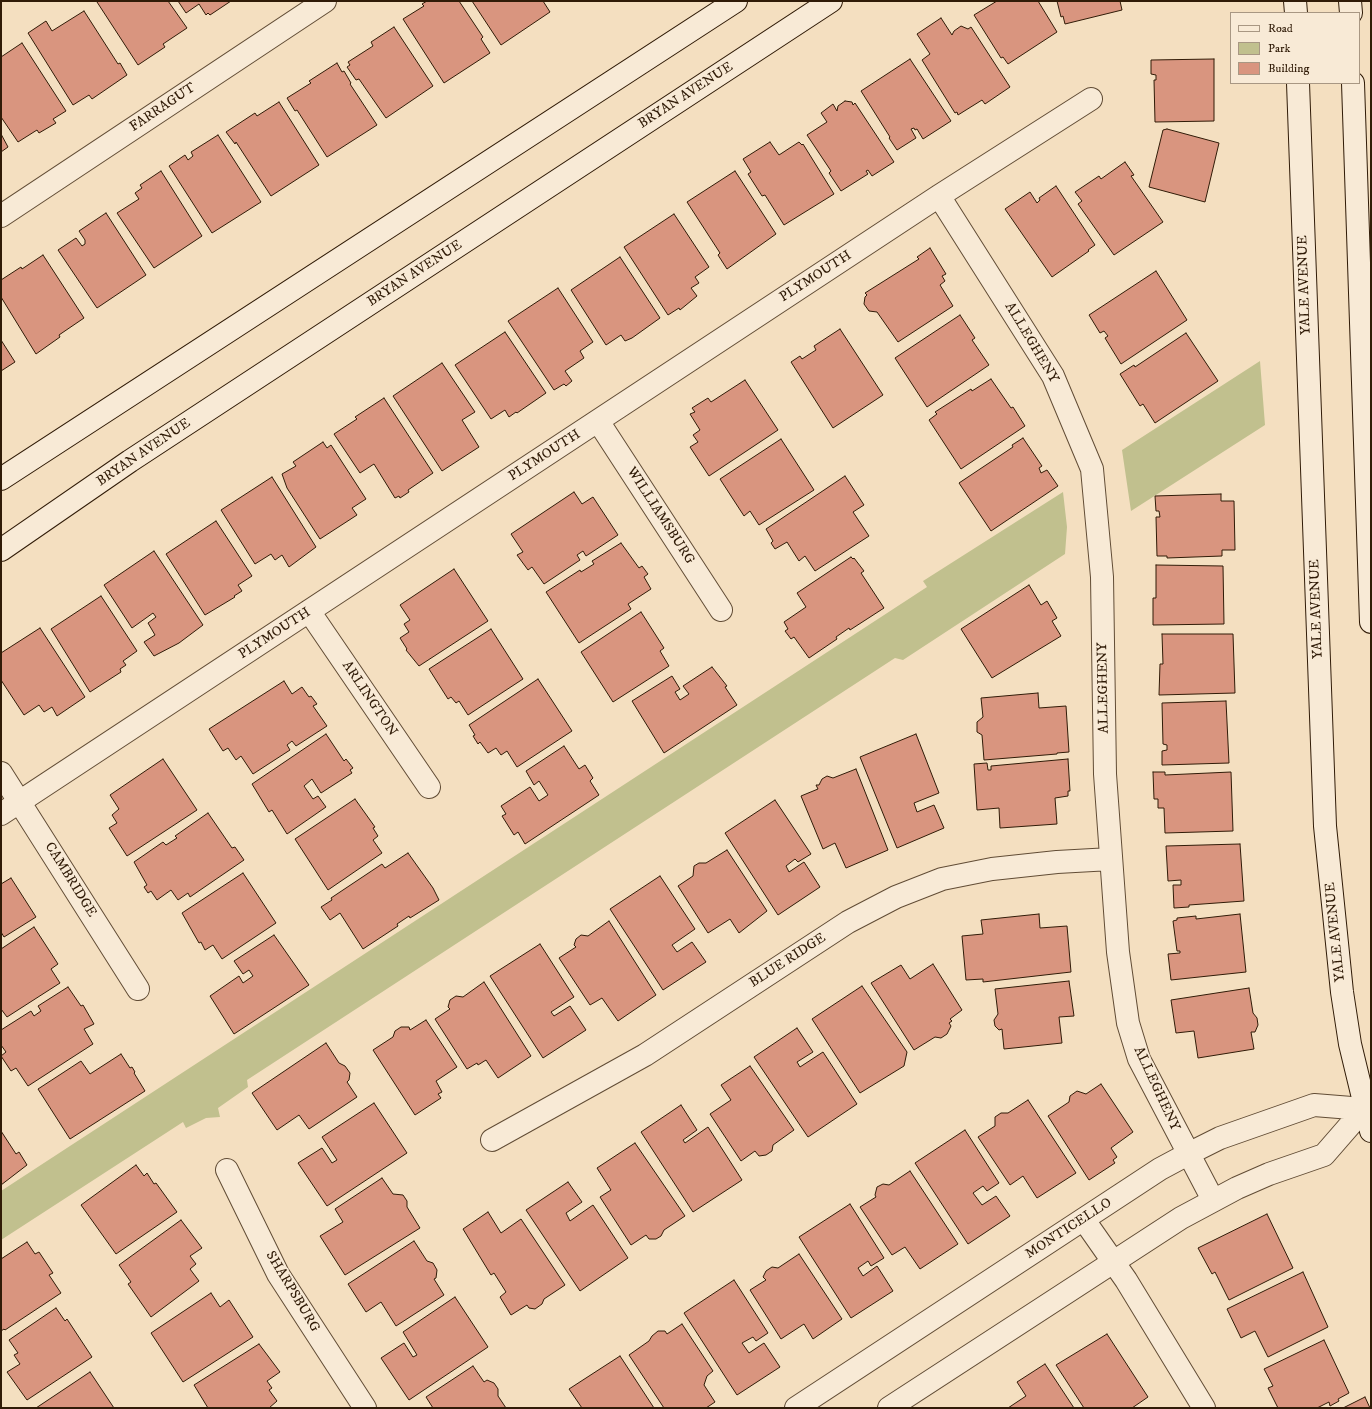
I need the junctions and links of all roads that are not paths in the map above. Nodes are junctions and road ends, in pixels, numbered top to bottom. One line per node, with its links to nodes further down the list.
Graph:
1 (325, 1): 12 (street, FARRAGUT)
2 (736, 1): 14 (street)
3 (831, 1): 15 (street, BRYAN AVENUE)
4 (1295, 1): 6 (street)
5 (1350, 1): 7 (street)
6 (1296, 12)
7 (1351, 12)
8 (1298, 84): 25 (street, YALE AVENUE)
9 (1353, 84): 18 (street)
10 (1091, 99): 11 (street, PLYMOUTH)
11 (939, 196): 13 (street, PLYMOUTH); 23 (street, ALLEGHENY)
12 (1, 216)
13 (598, 421): 16 (street, WILLIAMSBURG); 17 (street, PLYMOUTH)
14 (1, 479)
15 (1, 550)
16 (721, 610)
17 (309, 612): 20 (street, ARLINGTON); 21 (street, PLYMOUTH)
18 (1371, 622)
19 (1, 773): 21 (street, CAMBRIDGE)
20 (429, 787)
21 (20, 802): 22 (street, PLYMOUTH); 24 (street, CAMBRIDGE)
22 (1, 814)
23 (1111, 860): 27 (street, BLUE RIDGE); 28 (street, ALLEGHENY)
24 (138, 988)
25 (1368, 1106): 26 (street, YALE AVENUE); 28 (street, MONTICELLO); 30 (street)
26 (1371, 1131)
27 (492, 1140)
28 (1188, 1154): 30 (street, ALLEGHENY); 31 (street, MONTICELLO)
29 (227, 1170): 33 (street, SHARPSBURG)
30 (1213, 1200): 32 (street)
31 (1084, 1220): 32 (street); 34 (street, MONTICELLO)
32 (1113, 1261): 35 (street); 36 (street)
33 (365, 1408)
34 (796, 1408)
35 (889, 1408)
36 (1204, 1408)

